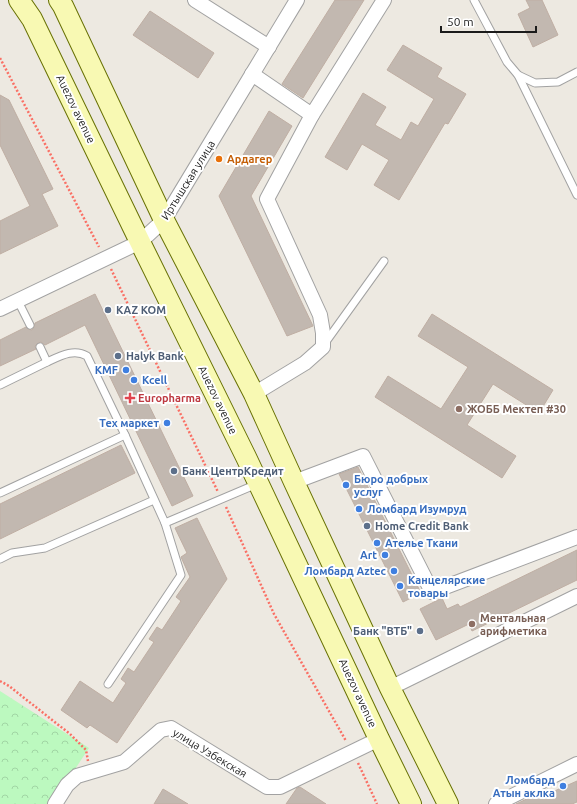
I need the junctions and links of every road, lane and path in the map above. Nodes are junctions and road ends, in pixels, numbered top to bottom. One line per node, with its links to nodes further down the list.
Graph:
1 (19, 0): 15 (main road, Auezov avenue)
2 (59, 0): 14 (main road)
3 (195, 0): 7 (street)
4 (297, 0): 7 (street, Иртышская улица)
5 (384, 0): 12 (street)
6 (474, 0): 11 (lane)
7 (269, 47): 10 (street, Иртышская улица)
8 (0, 58): 16 (path)
9 (577, 72): 11 (lane)
10 (252, 74): 12 (street); 14 (street, Иртышская улица)
11 (518, 75): 13 (lane)
12 (312, 115): 22 (street)
13 (577, 195)
14 (164, 220): 15 (street, Иртышская улица); 25 (main road)
15 (140, 242): 16 (street, Иртышская улица); 28 (main road, Auezov avenue)
16 (106, 259): 18 (street, Иртышская улица); 30 (path)
17 (384, 261): 22 (lane)
18 (18, 301): 19 (street, Иртышская улица); 20 (lane)
19 (0, 309)
20 (30, 325)
21 (40, 347): 23 (lane)
22 (323, 347): 25 (street)
23 (47, 362): 24 (lane); 26 (lane)
24 (0, 385)
25 (254, 394): 27 (main road)
26 (125, 435): 29 (lane); 31 (lane)
27 (294, 482): 33 (street); 38 (main road)
28 (259, 484): 30 (lane); 39 (main road, Auezov avenue)
29 (0, 493)
30 (222, 499): 32 (lane); 40 (path)
31 (154, 500): 32 (lane); 34 (lane)
32 (165, 523): 37 (lane)
33 (577, 537)
34 (0, 559)
35 (577, 596): 38 (street)
36 (0, 680): 42 (path)
37 (108, 684)
38 (390, 688): 46 (main road)
39 (379, 738): 40 (street, улица Узбекская); 45 (main road, Auezov avenue)
40 (352, 751): 42 (street, улица Узбекская); 44 (path)
41 (577, 764): 47 (street)
42 (89, 772): 43 (street, улица Узбекская)
43 (55, 804)
44 (377, 804)
45 (411, 804)
46 (448, 804)
47 (496, 804)

